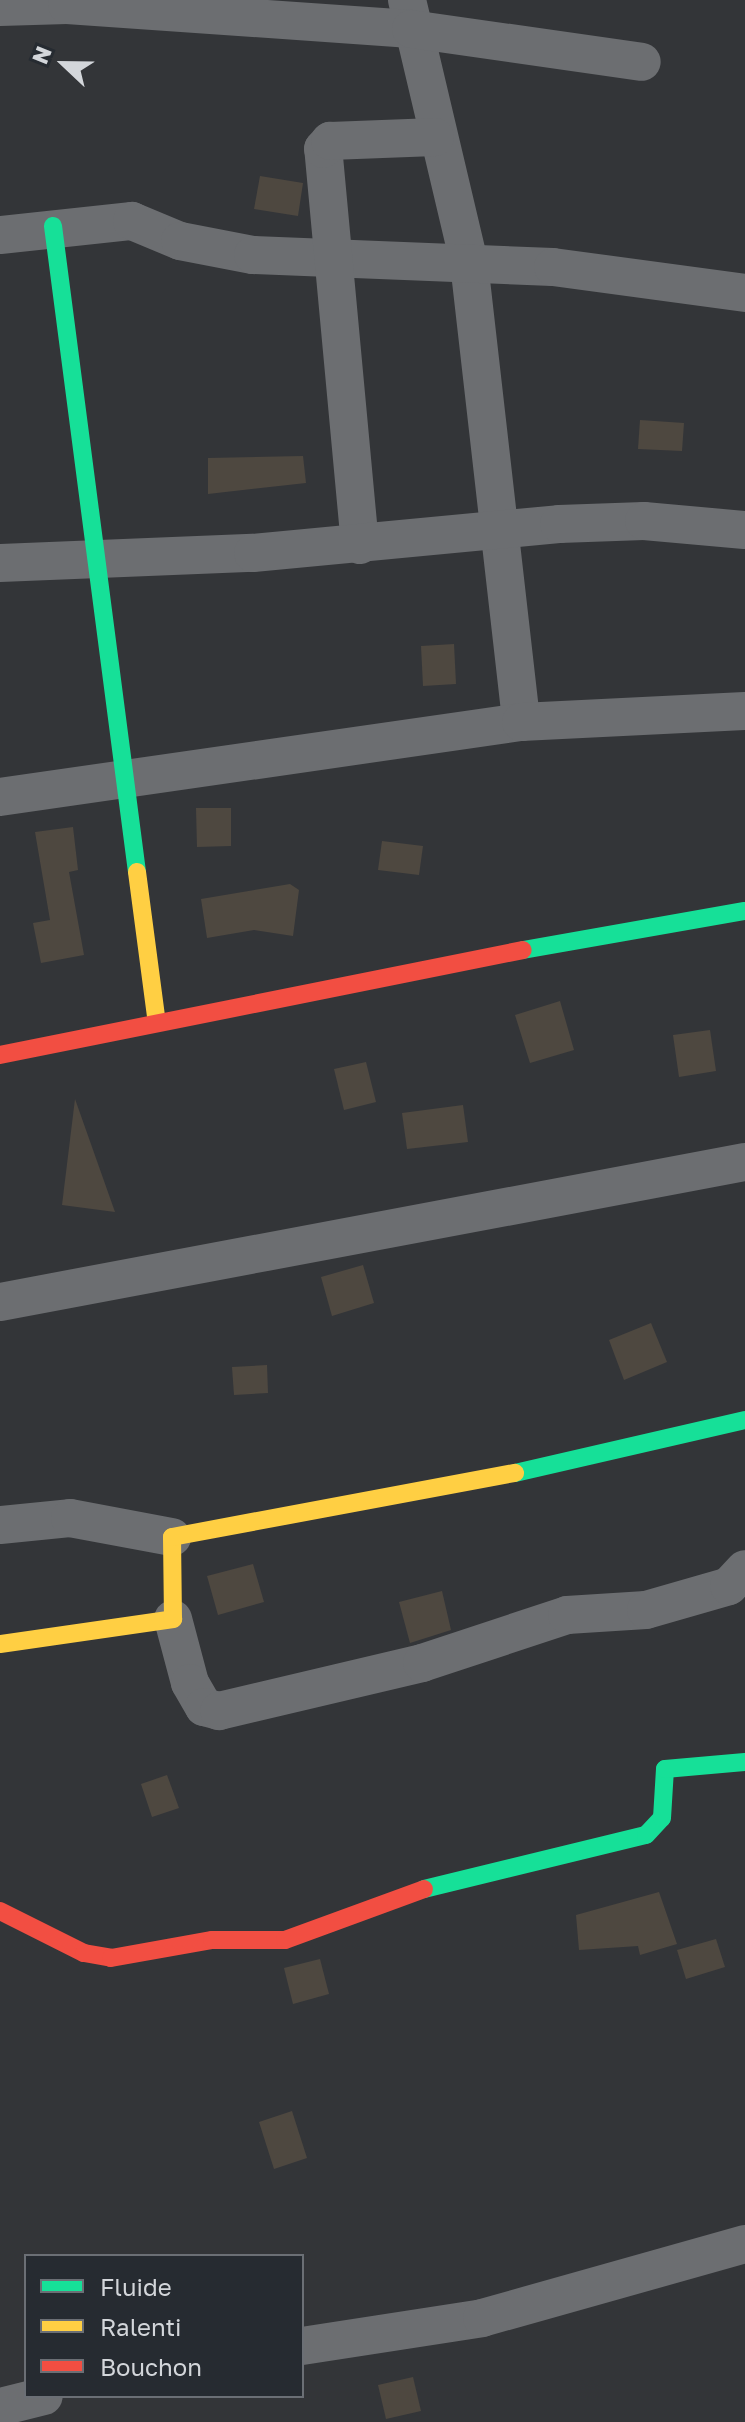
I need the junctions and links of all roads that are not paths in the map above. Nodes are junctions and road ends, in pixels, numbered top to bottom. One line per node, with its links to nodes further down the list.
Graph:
1 (0, 7): 2 (street)
2 (409, 15): 3 (street); 4 (street)
3 (642, 62)
4 (435, 137): 7 (street); 8 (street)
5 (53, 226): 6 (street); 7 (street); 13 (street)
6 (0, 235)
7 (332, 261): 8 (street); 12 (street)
8 (469, 263): 9 (street); 10 (street)
9 (745, 293)
10 (501, 530): 11 (street); 12 (street); 16 (street)
11 (745, 530)
12 (360, 545): 13 (street)
13 (92, 558): 14 (street); 17 (street)
14 (0, 563)
15 (745, 711): 16 (street)
16 (521, 722): 17 (street)
17 (127, 775): 18 (street); 20 (street)
18 (0, 797)
19 (745, 911): 20 (street)
20 (157, 1023): 21 (street)
21 (0, 1055)
22 (745, 1162): 23 (street)
23 (0, 1302)
24 (745, 1420): 26 (street)
25 (0, 1525): 26 (street)
26 (172, 1537): 28 (street)
27 (745, 1569): 28 (street)
28 (173, 1619): 29 (street)
29 (0, 1644)
30 (745, 1762): 31 (street)
31 (0, 1911)
32 (745, 2244): 33 (street)
33 (304, 2346)
34 (36, 2398): 35 (street)
35 (0, 2407)

